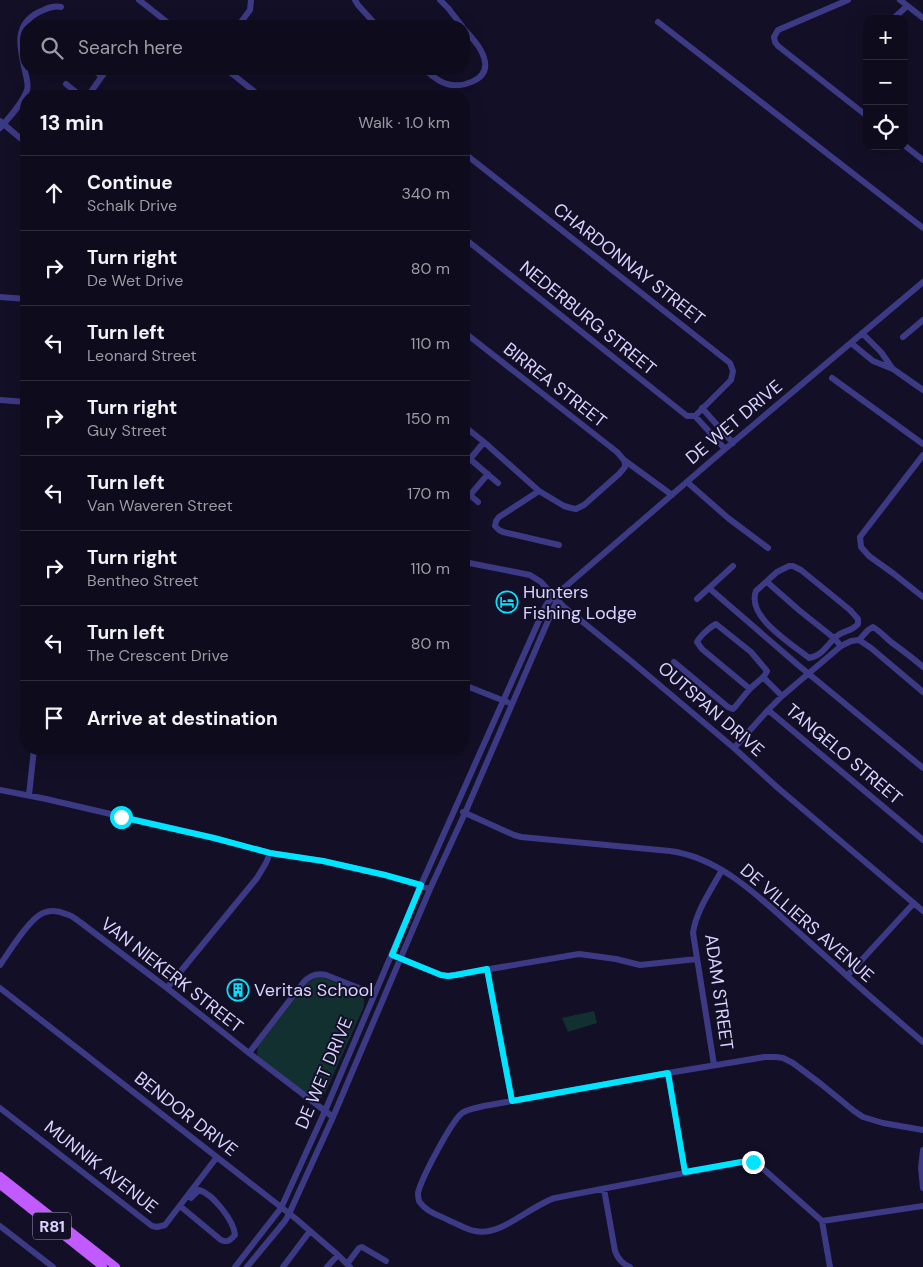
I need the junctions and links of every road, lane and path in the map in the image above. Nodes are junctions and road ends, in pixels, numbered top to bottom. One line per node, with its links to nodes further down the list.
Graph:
1 (138, 0): 12 (street)
2 (252, 0): 13 (street)
3 (356, 0): 14 (street)
4 (440, 0): 15 (street)
5 (848, 0): 28 (street)
6 (900, 0): 7 (street)
7 (907, 6): 9 (street); 10 (street)
8 (61, 7): 11 (street)
9 (897, 15)
10 (923, 18)
11 (29, 20)
12 (164, 20)
13 (242, 20)
14 (372, 20)
15 (457, 20)
16 (658, 22): 34 (street)
17 (470, 36): 20 (street)
18 (26, 75): 23 (street)
19 (234, 75): 26 (street)
20 (431, 75)
21 (102, 76): 25 (street)
22 (66, 84): 24 (street)
23 (27, 90)
24 (74, 90)
25 (92, 90)
26 (252, 90)
27 (20, 103): 29 (street)
28 (863, 113)
29 (1, 124): 30 (street)
30 (20, 138)
31 (908, 149): 33 (street)
32 (470, 158): 49 (street, CHARDONNAY STREET)
33 (923, 160)
34 (923, 228)
35 (470, 243): 50 (street, NEDERBURG STREET)
36 (923, 282): 40 (street, DE WET DRIVE)
37 (0, 297): 38 (street)
38 (20, 299)
39 (923, 320): 42 (street)
40 (862, 333): 43 (street, DE WET DRIVE); 44 (street)
41 (470, 337): 58 (street, BIRREA STREET)
42 (903, 337)
43 (851, 342): 44 (street); 53 (street, DE WET DRIVE)
44 (893, 369): 46 (street)
45 (832, 378): 54 (street)
46 (923, 390)
47 (0, 400): 48 (street)
48 (20, 402)
49 (702, 408): 50 (street); 53 (street)
50 (695, 416): 55 (street, NEDERBURG STREET)
51 (470, 431): 52 (street)
52 (484, 442): 57 (street); 62 (street)
53 (733, 443): 55 (street, DE WET DRIVE)
54 (923, 444)
55 (726, 448): 60 (street, DE WET DRIVE)
56 (923, 455): 72 (street)
57 (470, 460): 59 (street)
58 (625, 462): 62 (street); 64 (street, BIRREA STREET)
59 (488, 474): 61 (street); 63 (street)
60 (687, 482): 64 (street, DE WET DRIVE); 67 (street)
61 (498, 483)
62 (539, 491): 66 (street)
63 (470, 494): 65 (street)
64 (672, 494): 73 (street, DE WET DRIVE)
65 (478, 502)
66 (559, 545)
67 (768, 548)
68 (470, 563): 73 (street, OUTSPAN DRIVE)
69 (734, 566): 71 (street)
70 (767, 582): 75 (street); 75 (street); 75 (street)
71 (709, 588): 74 (street); 80 (street)
72 (923, 597)
73 (555, 598): 86 (street, DE WET DRIVE); 87 (street, DE WET DRIVE); 89 (street, OUTSPAN DRIVE)
74 (697, 599)
75 (834, 638): 77 (street)
76 (859, 640): 77 (street); 79 (street); 84 (street)
77 (841, 646): 80 (street)
78 (674, 662): 83 (street)
79 (923, 667)
80 (809, 674): 85 (street); 91 (street)
81 (764, 677): 83 (street); 83 (street); 85 (street)
82 (470, 687): 86 (street)
83 (750, 689)
84 (923, 692)
85 (782, 696): 88 (street)
86 (503, 700): 87 (street); 94 (street, DE WET DRIVE)
87 (512, 704): 95 (street, DE WET DRIVE)
88 (768, 710): 89 (street); 96 (street, TANGELO STREET)
89 (734, 748): 101 (street, OUTSPAN DRIVE)
90 (33, 755): 93 (street)
91 (923, 768)
92 (0, 790): 93 (street)
93 (29, 795): 97 (street)
94 (456, 809): 95 (street, DE VILLIERS AVENUE); 99 (street, DE WET DRIVE)
95 (465, 813): 98 (street, DE VILLIERS AVENUE); 100 (street, DE WET DRIVE)
96 (923, 840)
97 (270, 853): 99 (street); 110 (street)
98 (722, 870): 105 (street, ADAM STREET); 108 (street, DE VILLIERS AVENUE)
99 (421, 885): 100 (street); 103 (street, DE WET DRIVE)
100 (430, 889): 104 (street, DE WET DRIVE)
101 (914, 903): 102 (street, OUTSPAN DRIVE); 108 (street)
102 (923, 911)
103 (392, 955): 104 (street); 111 (street, DE WET DRIVE)
104 (401, 959): 107 (street); 119 (street, DE WET DRIVE)
105 (697, 959): 107 (street); 114 (street, ADAM STREET)
106 (0, 965): 110 (street, VAN NIEKERK STREET)
107 (487, 969): 116 (street)
108 (847, 976): 112 (street, DE VILLIERS AVENUE)
109 (0, 988): 122 (street, BENDOR DRIVE)
110 (167, 988): 113 (street, VAN NIEKERK STREET)
111 (374, 994): 113 (street); 118 (street, DE WET DRIVE)
112 (923, 1042)
113 (250, 1053): 118 (street, VAN NIEKERK STREET)
114 (714, 1065): 115 (street); 120 (street)
115 (668, 1073): 116 (street); 123 (street)
116 (512, 1101): 127 (street)
117 (0, 1108): 129 (street, MUNNIK AVENUE)
118 (325, 1111): 119 (street, VAN NIEKERK STREET); 130 (street, DE WET DRIVE)
119 (333, 1117): 131 (street, DE WET DRIVE)
120 (923, 1130)
121 (923, 1150): 126 (street)
122 (217, 1157): 129 (street, MUNNIK AVENUE); 130 (street, BENDOR DRIVE)
123 (685, 1172): 127 (street); 132 (street)
124 (0, 1176): 141 (main road, R81)
125 (0, 1185): 140 (main road, R81)
126 (923, 1188)
127 (604, 1189): 145 (street)
128 (923, 1206): 132 (street)
129 (182, 1207): 129 (street)
130 (281, 1208): 131 (street, BENDOR DRIVE); 142 (street, DE WET DRIVE)
131 (288, 1214): 134 (street, BENDOR DRIVE); 143 (street, DE WET DRIVE)
132 (822, 1221): 146 (street)
133 (1, 1229): 139 (street)
134 (310, 1231): 135 (street, BENDOR DRIVE); 144 (street)
135 (338, 1255): 137 (street); 138 (street, BENDOR DRIVE)
136 (386, 1261): 138 (street)
137 (329, 1265)
138 (349, 1266)
139 (54, 1267)
140 (103, 1267)
141 (116, 1267)
142 (235, 1267)
143 (247, 1267)
144 (283, 1267)
145 (630, 1267)
146 (830, 1267)

